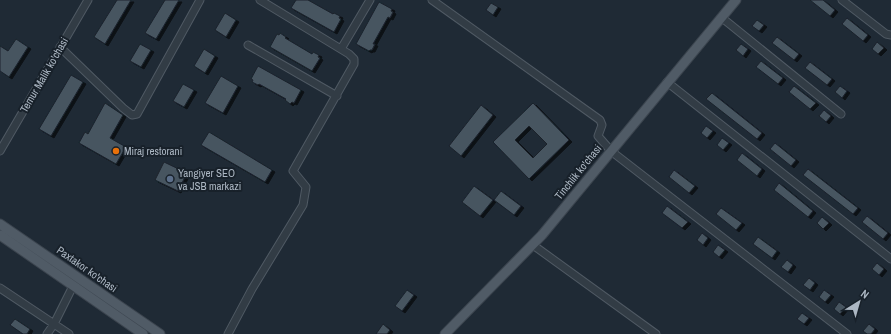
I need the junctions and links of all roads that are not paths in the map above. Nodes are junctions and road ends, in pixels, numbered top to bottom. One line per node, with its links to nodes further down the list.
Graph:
1 (88, 0): 11 (street, Temur Malik ko'chasi)
2 (200, 0): 11 (street)
3 (260, 0): 12 (street)
4 (370, 0): 12 (street)
5 (432, 0): 17 (street)
6 (736, 0): 8 (main road, Tinchlik ko'chasi)
7 (842, 0): 9 (street)
8 (721, 17): 13 (main road, Tinchlik ko'chasi); 15 (street)
9 (891, 35)
10 (248, 45): 14 (street)
11 (60, 47): 16 (street, Temur Malik ko'chasi)
12 (341, 49): 14 (street)
13 (668, 82): 17 (main road, Tinchlik ko'chasi); 21 (street)
14 (337, 96): 29 (street)
15 (840, 114)
16 (0, 151)
17 (611, 151): 20 (main road, Tinchlik ko'chasi); 32 (street)
18 (0, 224): 28 (main road, Paxtakor ko'chasi)
19 (0, 235): 22 (main road, Paxtakor ko'chasi)
20 (533, 245): 30 (main road, Tinchlik ko'chasi); 31 (street)
21 (891, 259)
22 (74, 286): 24 (street); 27 (main road, Paxtakor ko'chasi)
23 (0, 288): 24 (street)
24 (54, 324): 25 (street); 26 (street)
25 (47, 334)
26 (69, 334)
27 (143, 334)
28 (160, 334)
29 (228, 334)
30 (445, 334)
31 (656, 334)
32 (846, 334)

